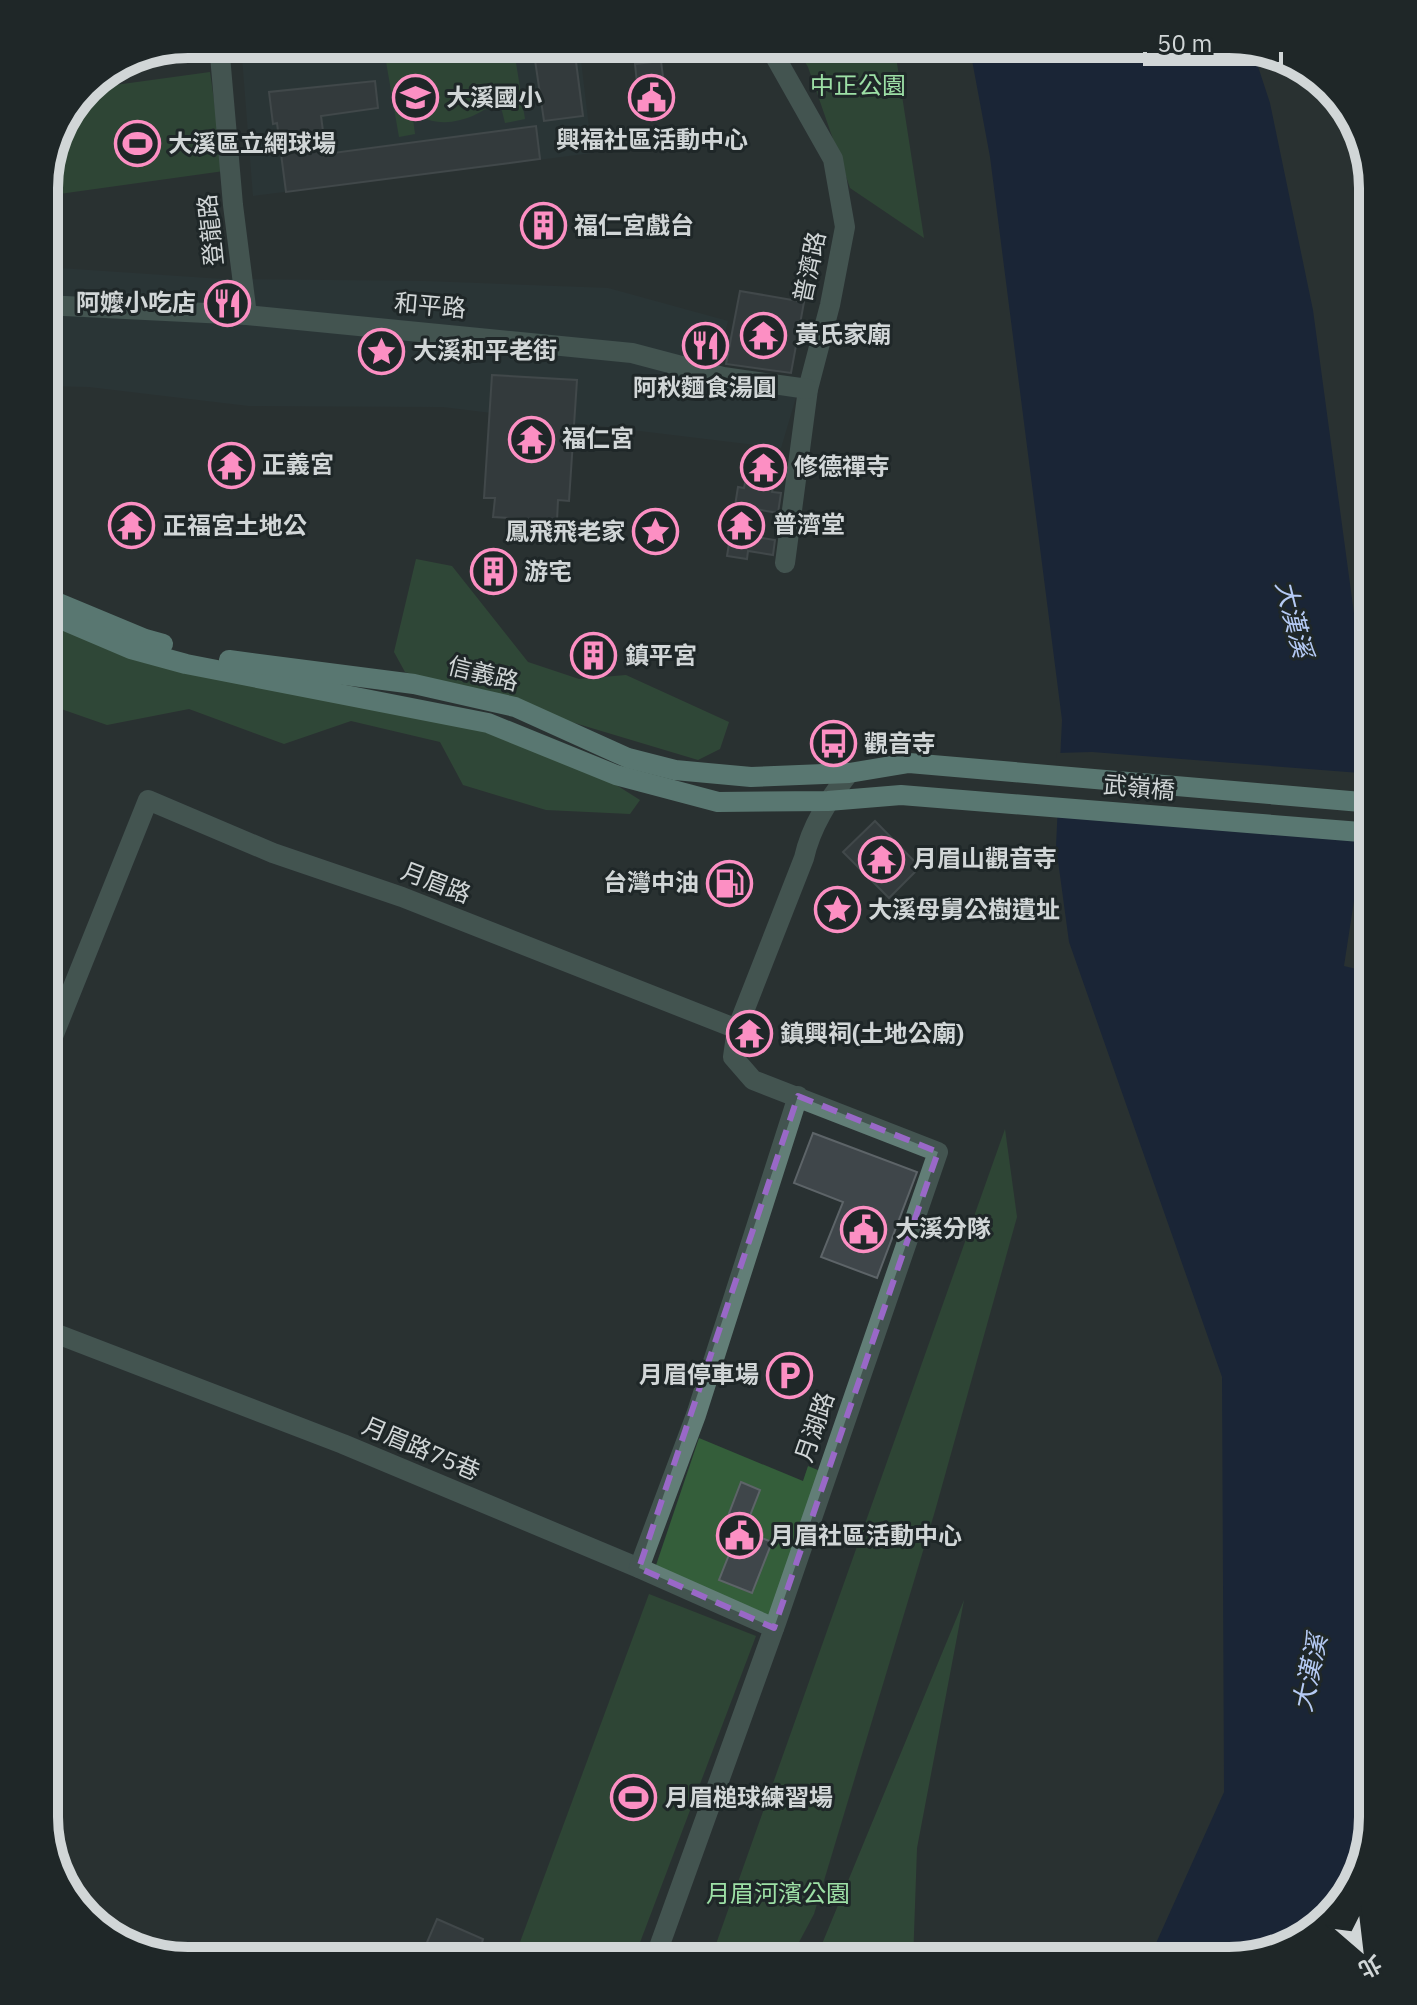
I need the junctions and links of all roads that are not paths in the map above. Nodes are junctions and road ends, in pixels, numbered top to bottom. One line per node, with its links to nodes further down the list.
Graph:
1 (220, 58): 4 (street, 登龍路)
2 (776, 58): 5 (street, 普濟路)
3 (58, 306): 4 (street, 和平路)
4 (247, 315): 5 (street, 和平路)
5 (808, 389): 6 (street, 普濟路)
6 (785, 563)
7 (58, 603): 10 (main road, 信義路)
8 (58, 618): 12 (main road, 信義路)
9 (909, 763): 10 (main road, 信義路); 13 (main road, 武嶺橋)
10 (849, 773): 12 (street)
11 (901, 795): 12 (main road, 信義路); 14 (main road, 武嶺橋)
12 (828, 801): 16 (street)
13 (1359, 802)
14 (1359, 832)
15 (58, 1024): 16 (street, 月眉路)
16 (737, 1029): 17 (street, 月湖路)
17 (798, 1096): 19 (street); 20 (street, 月湖路)
18 (58, 1334): 19 (street, 月眉路75巷)
19 (639, 1568): 20 (street, 月眉路75巷)
20 (774, 1628): 21 (street, 月湖路)
21 (659, 1947)

